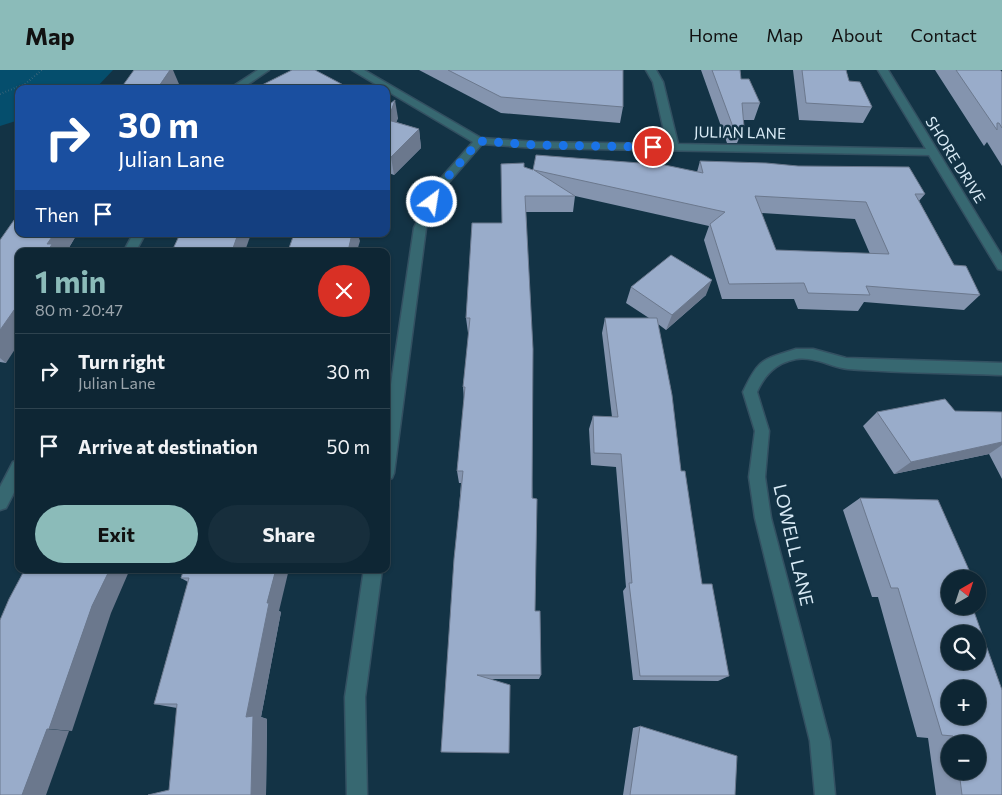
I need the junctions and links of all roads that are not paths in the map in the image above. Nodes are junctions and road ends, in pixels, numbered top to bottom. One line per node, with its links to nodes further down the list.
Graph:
1 (264, 70): 5 (street)
2 (356, 70): 6 (street, JULIAN LANE)
3 (651, 70): 9 (street)
4 (883, 70): 10 (street, SHORE DRIVE)
5 (240, 85)
6 (382, 85)
7 (390, 90): 8 (street, JULIAN LANE)
8 (479, 141): 9 (street, JULIAN LANE); 13 (street)
9 (673, 147): 10 (street, JULIAN LANE)
10 (932, 152): 11 (street, SHORE DRIVE)
11 (1002, 266)
12 (1002, 369): 18 (street, LOWELL LANE)
13 (390, 443)
14 (15, 475): 15 (street)
15 (0, 503)
16 (372, 573): 17 (street)
17 (357, 795)
18 (825, 795)

